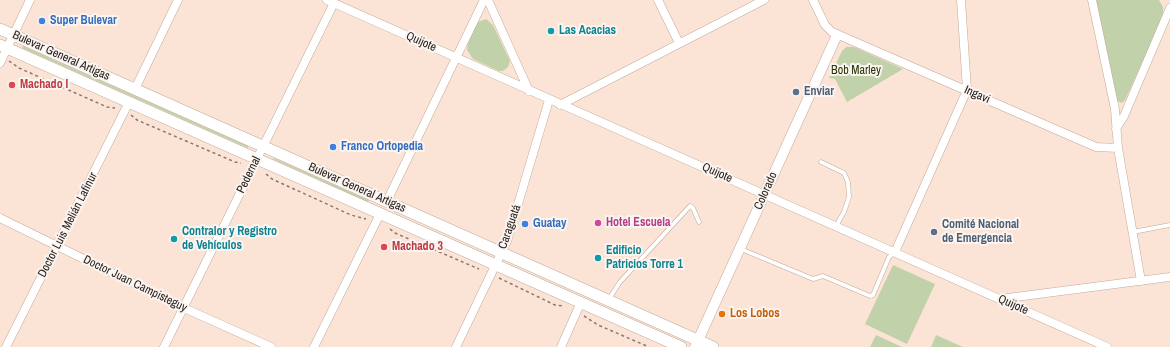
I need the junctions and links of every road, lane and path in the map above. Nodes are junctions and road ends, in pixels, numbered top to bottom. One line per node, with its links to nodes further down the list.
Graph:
1 (30, 0): 13 (street)
2 (178, 0): 18 (street)
3 (484, 0): 17 (street)
4 (488, 0): 20 (street)
5 (658, 0): 15 (street)
6 (764, 0): 15 (street)
7 (813, 0): 14 (street, Ingavi)
8 (960, 0): 19 (street)
9 (1092, 0): 25 (street)
10 (331, 1): 17 (street, Quijote); 26 (street, Pedernal)
11 (1170, 8): 25 (street)
12 (0, 30): 13 (main road, Bulevar General Artigas)
13 (13, 35): 16 (street); 18 (main road, Bulevar General Artigas)
14 (837, 35): 19 (street, Ingavi); 30 (street, Colorado)
15 (679, 43): 23 (street)
16 (2, 54): 22 (main road, Bulevar General Artigas); 24 (path)
17 (455, 57): 20 (street, Quijote); 31 (street)
18 (135, 89): 26 (main road, Bulevar General Artigas)
19 (967, 90): 27 (street, Ingavi); 40 (street)
20 (529, 91): 21 (street, Quijote)
21 (549, 100): 23 (street, Quijote); 41 (street, Caraguatá)
22 (129, 102): 24 (street, Doctor Luis Melián Lafinur); 29 (main road, Bulevar General Artigas)
23 (560, 105): 30 (street, Quijote)
24 (124, 112): 29 (path); 38 (street, Doctor Luis Melián Lafinur)
25 (1116, 129): 27 (street)
26 (264, 146): 29 (street, Pedernal); 31 (main road, Bulevar General Artigas)
27 (1118, 148): 37 (street)
28 (821, 162): 36 (lane)
29 (255, 163): 33 (main road, Bulevar General Artigas); 33 (path); 48 (street, Pedernal)
30 (764, 194): 36 (street, Quijote); 39 (street, Colorado)
31 (387, 201): 41 (main road, Bulevar General Artigas)
32 (0, 218): 38 (street, Doctor Juan Campisteguy)
33 (378, 218): 42 (main road, Bulevar General Artigas); 42 (path); 53 (street)
34 (699, 222): 46 (lane)
35 (1170, 225): 37 (lane)
36 (836, 226): 40 (street, Quijote)
37 (1133, 232): 44 (street)
38 (58, 246): 48 (street, Doctor Juan Campisteguy); 50 (street, Doctor Luis Melián Lafinur)
39 (740, 248): 40 (lane); 49 (street, Colorado)
40 (895, 252): 45 (street, Quijote)
41 (502, 253): 42 (street, Caraguatá); 46 (main road, Bulevar General Artigas)
42 (493, 270): 47 (main road, Bulevar General Artigas); 47 (path); 54 (street, Caraguatá)
43 (1170, 277): 44 (street)
44 (1141, 281): 45 (street)
45 (999, 299): 59 (street, Quijote)
46 (609, 300): 49 (main road, Bulevar General Artigas)
47 (578, 307): 55 (street); 56 (path); 57 (main road, Bulevar General Artigas)
48 (184, 308): 51 (street, Pedernal); 52 (street, Doctor Juan Campisteguy)
49 (697, 344): 58 (main road, Bulevar General Artigas)
50 (6, 347)
51 (164, 347)
52 (271, 347)
53 (314, 347)
54 (456, 347)
55 (561, 347)
56 (648, 347)
57 (681, 347)
58 (713, 347)
59 (1107, 347)

